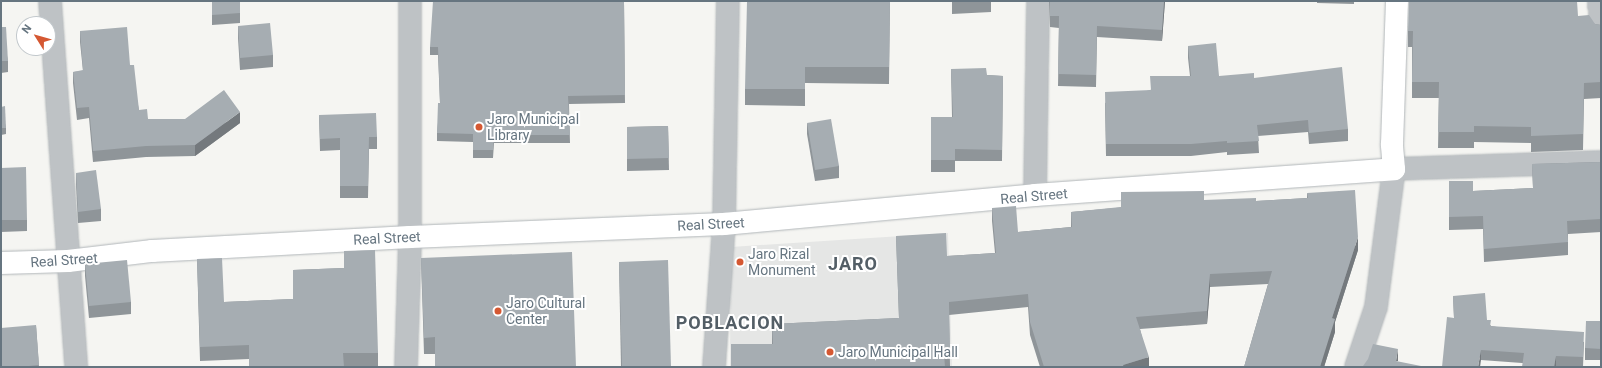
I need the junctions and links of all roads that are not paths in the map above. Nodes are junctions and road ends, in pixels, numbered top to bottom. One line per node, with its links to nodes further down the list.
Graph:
1 (50, 1): 13 (street)
2 (410, 1): 12 (street)
3 (728, 1): 11 (street)
4 (1038, 1): 10 (street)
5 (1397, 1): 9 (main road)
6 (1599, 1): 7 (street)
7 (1601, 28)
8 (1601, 162): 9 (street)
9 (1394, 169): 10 (main road, Real Street); 18 (street)
10 (1035, 195): 11 (main road, Real Street)
11 (724, 224): 12 (main road, Real Street); 17 (street)
12 (410, 236): 13 (main road, Real Street); 16 (street)
13 (68, 261): 14 (main road, Real Street); 15 (street)
14 (1, 263)
15 (76, 367)
16 (406, 367)
17 (714, 367)
18 (1356, 367)

